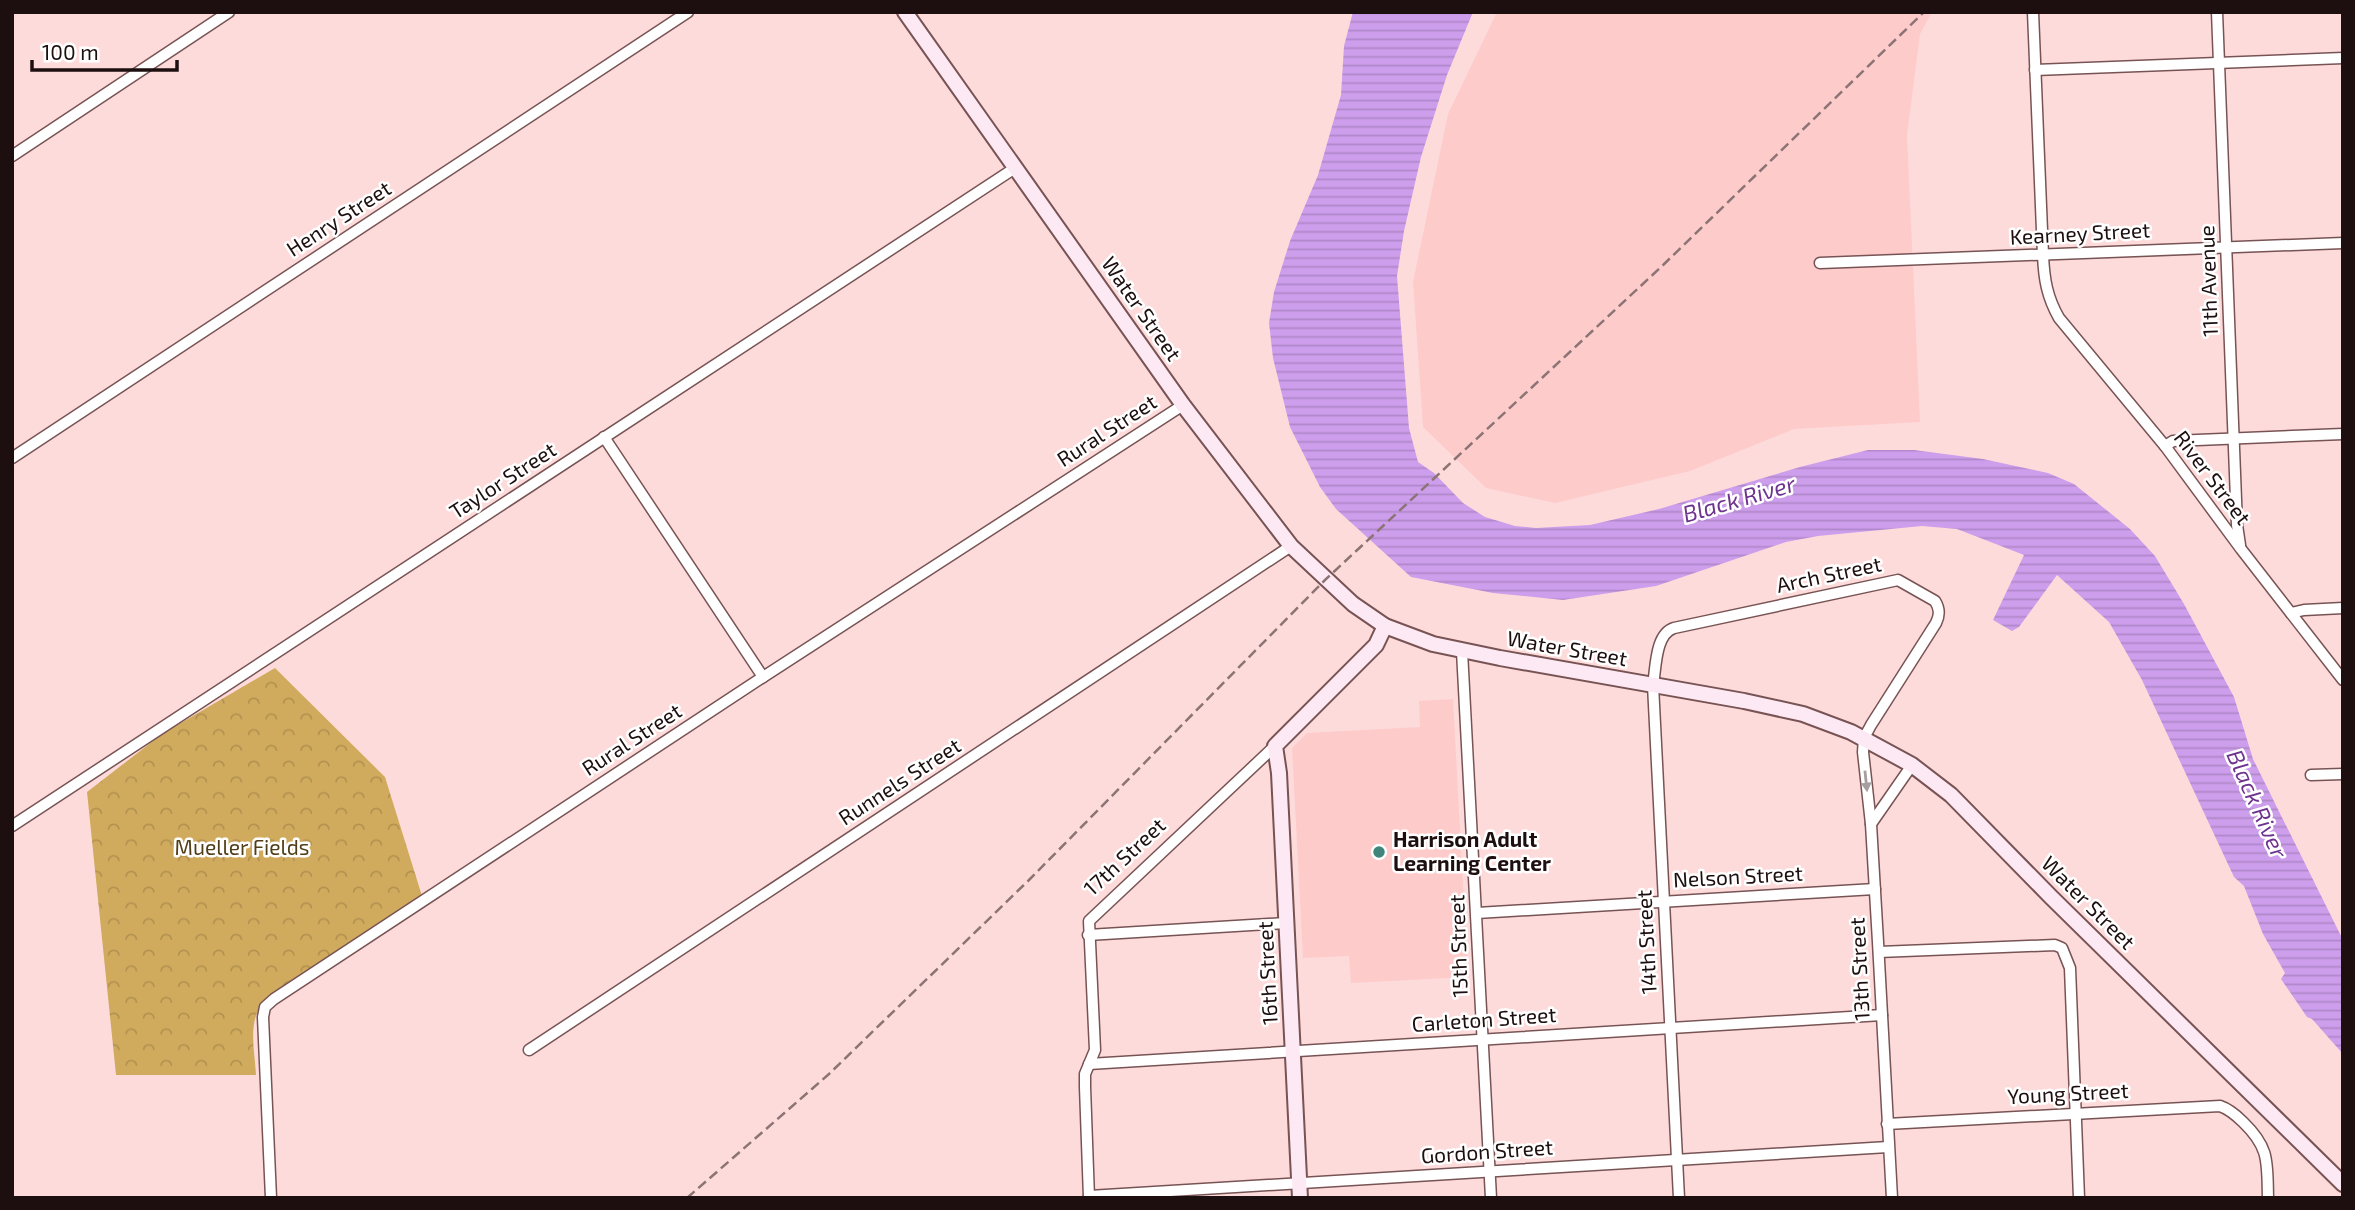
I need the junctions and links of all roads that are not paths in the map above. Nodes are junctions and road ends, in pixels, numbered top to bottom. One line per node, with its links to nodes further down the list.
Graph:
1 (229, 12): 9 (street)
2 (688, 12): 20 (street, Henry Street)
3 (905, 12): 10 (street, Water Street)
4 (2033, 12): 8 (street)
5 (2217, 12): 7 (street, 11th Avenue)
6 (2343, 58): 7 (street)
7 (2219, 63): 8 (street); 12 (street, 11th Avenue)
8 (2035, 70): 13 (street)
9 (12, 156)
10 (1015, 168): 15 (street, Water Street); 17 (street, Taylor Street)
11 (2343, 243): 12 (street, Kearney Street)
12 (2227, 248): 13 (street, Kearney Street); 18 (street, 11th Avenue)
13 (2043, 255): 14 (street, Kearney Street); 19 (street, River Street)
14 (1820, 263)
15 (1183, 405): 21 (street, Water Street); 27 (street, Rural Street)
16 (2343, 435): 18 (street)
17 (604, 437): 27 (street); 36 (street, Taylor Street)
18 (2235, 439): 19 (street); 22 (street, 11th Avenue)
19 (2165, 446): 22 (street, River Street)
20 (12, 458)
21 (1291, 546): 25 (street, Water Street); 46 (street, Runnels Street)
22 (2241, 549): 24 (street, River Street)
23 (2343, 608): 24 (street)
24 (2291, 614): 28 (street, River Street)
25 (1385, 626): 26 (street, Water Street); 31 (street, 17th Street)
26 (1462, 651): 29 (street, Water Street); 39 (street, 15th Street)
27 (763, 677): 57 (street, Rural Street)
28 (2343, 680)
29 (1653, 685): 30 (street, Water Street); 30 (street, Arch Street); 38 (street, 14th Street)
30 (1864, 738): 32 (street, Water Street); 35 (street, 13th Street, one-way to 35)
31 (1275, 746): 40 (street, 16th Street); 41 (street, 17th Street)
32 (1912, 765): 35 (street); 54 (street, Water Street)
33 (2343, 774): 34 (street)
34 (2311, 775)
35 (1871, 824): 37 (street, 13th Street)
36 (12, 826)
37 (1875, 889): 38 (street, Nelson Street); 42 (street, 13th Street)
38 (1664, 901): 39 (street, Nelson Street); 44 (street, 14th Street)
39 (1478, 913): 45 (street, 15th Street)
40 (1286, 923): 41 (street); 47 (street, 16th Street)
41 (1088, 935): 48 (street)
42 (1879, 952): 43 (street, 13th Street); 49 (street)
43 (1882, 1014): 44 (street, Carleton Street); 50 (street, 13th Street)
44 (1670, 1028): 45 (street, Carleton Street); 52 (street, 14th Street)
45 (1483, 1039): 47 (street, Carleton Street); 53 (street, 15th Street)
46 (530, 1051)
47 (1293, 1051): 48 (street, Carleton Street); 55 (street, 16th Street)
48 (1089, 1064): 56 (street)
49 (2075, 1112): 50 (street, Young Street); 61 (street); 62 (street, Young Street)
50 (1887, 1124): 51 (street, 13th Street)
51 (1888, 1147): 52 (street, Gordon Street); 60 (street, 13th Street)
52 (1677, 1160): 53 (street, Gordon Street); 59 (street, 14th Street)
53 (1489, 1171): 55 (street, Gordon Street); 58 (street, 15th Street)
54 (2343, 1184)
55 (1299, 1190): 56 (street, Gordon Street)
56 (1089, 1197)
57 (271, 1198)
58 (1491, 1198)
59 (1679, 1198)
60 (1892, 1198)
61 (2079, 1198)
62 (2268, 1198)

